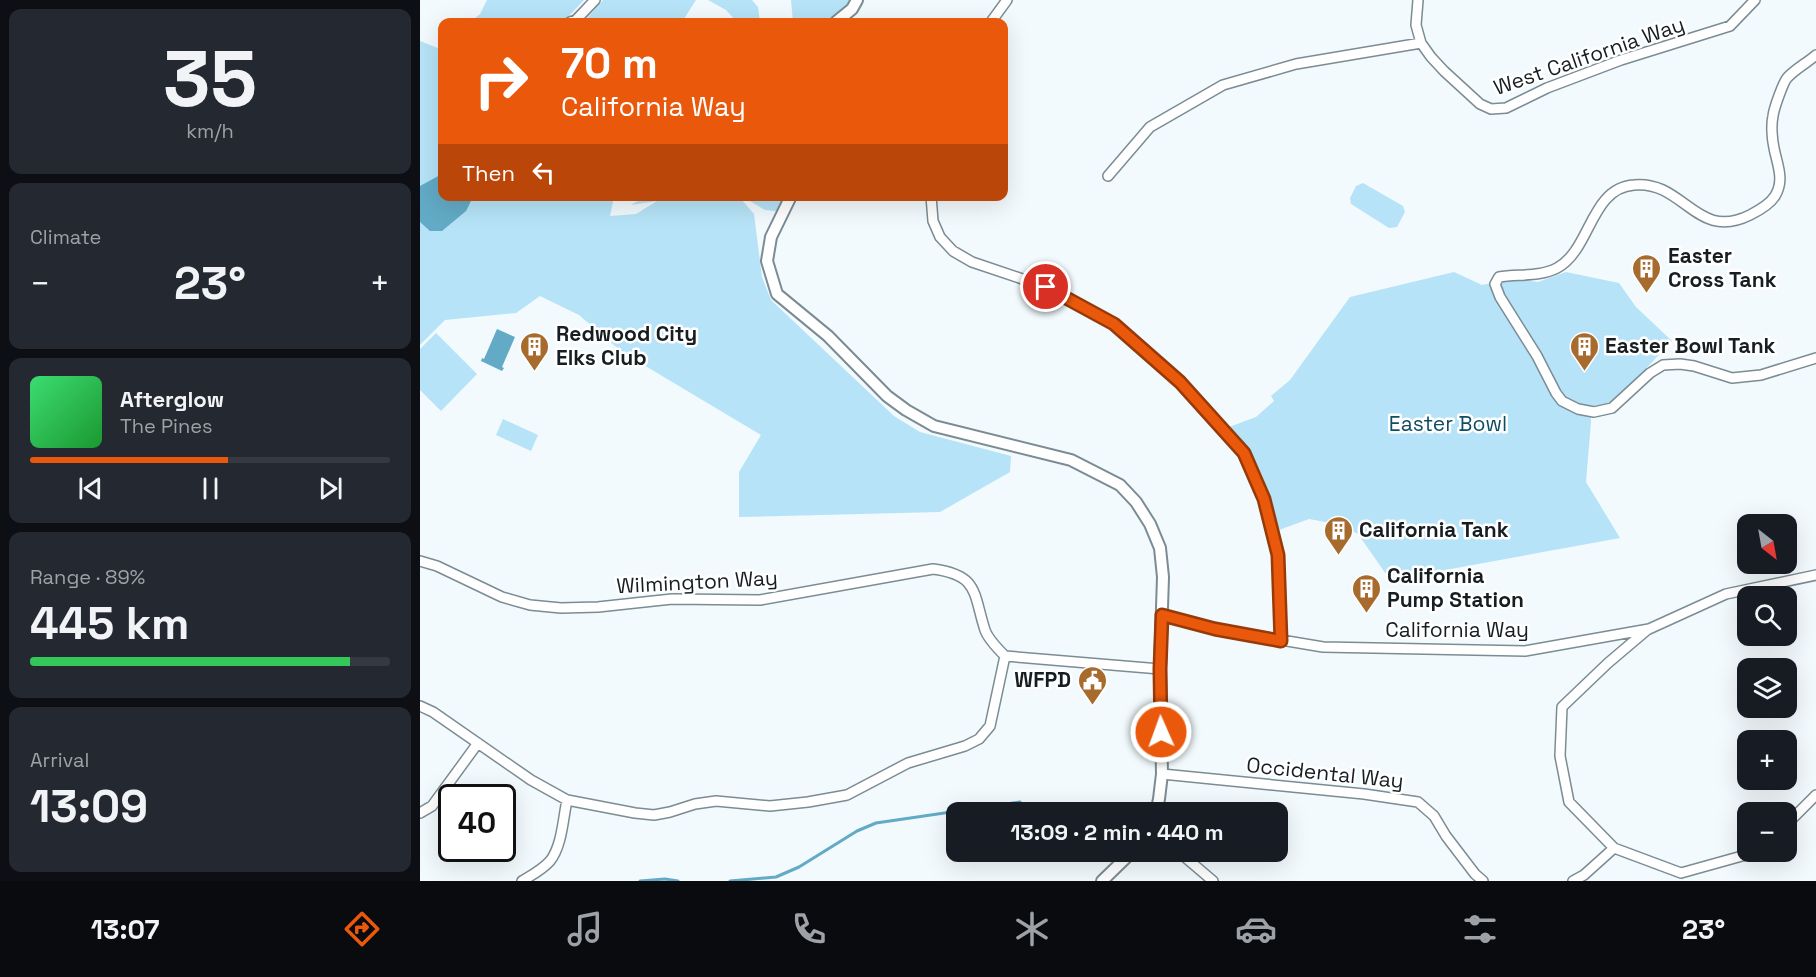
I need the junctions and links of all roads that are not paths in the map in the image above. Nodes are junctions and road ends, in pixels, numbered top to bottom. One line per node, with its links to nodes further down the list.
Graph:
1 (595, 0): 6 (street)
2 (857, 0): 7 (street)
3 (1007, 0): 8 (street)
4 (1418, 0): 9 (street, West California Way)
5 (1755, 0): 9 (street, West California Way)
6 (578, 18)
7 (841, 18)
8 (994, 18)
9 (1421, 43): 11 (street)
10 (1816, 56): 14 (street)
11 (1108, 176)
12 (789, 201): 17 (street)
13 (931, 201): 19 (street)
14 (1816, 358)
15 (420, 561): 20 (street, Wilmington Way)
16 (1816, 576): 18 (street, California Way)
17 (1162, 615): 19 (street, California Way); 21 (street)
18 (1649, 628): 19 (street, California Way); 30 (street)
19 (1281, 641)
20 (1005, 656): 21 (street); 26 (street)
21 (1160, 669): 24 (street)
22 (420, 706): 23 (street)
23 (478, 742): 26 (street); 28 (street)
24 (1162, 774): 27 (street); 38 (street, Occidental Way)
25 (1816, 795): 29 (street)
26 (567, 800): 35 (street)
27 (1159, 802)
28 (420, 813)
29 (1797, 814)
30 (1614, 848): 34 (street); 39 (street)
31 (1737, 858): 34 (street)
32 (1122, 862): 36 (street)
33 (1191, 862): 37 (street)
34 (1678, 877)
35 (522, 881)
36 (1102, 881)
37 (1213, 881)
38 (1483, 881)
39 (1573, 881)

